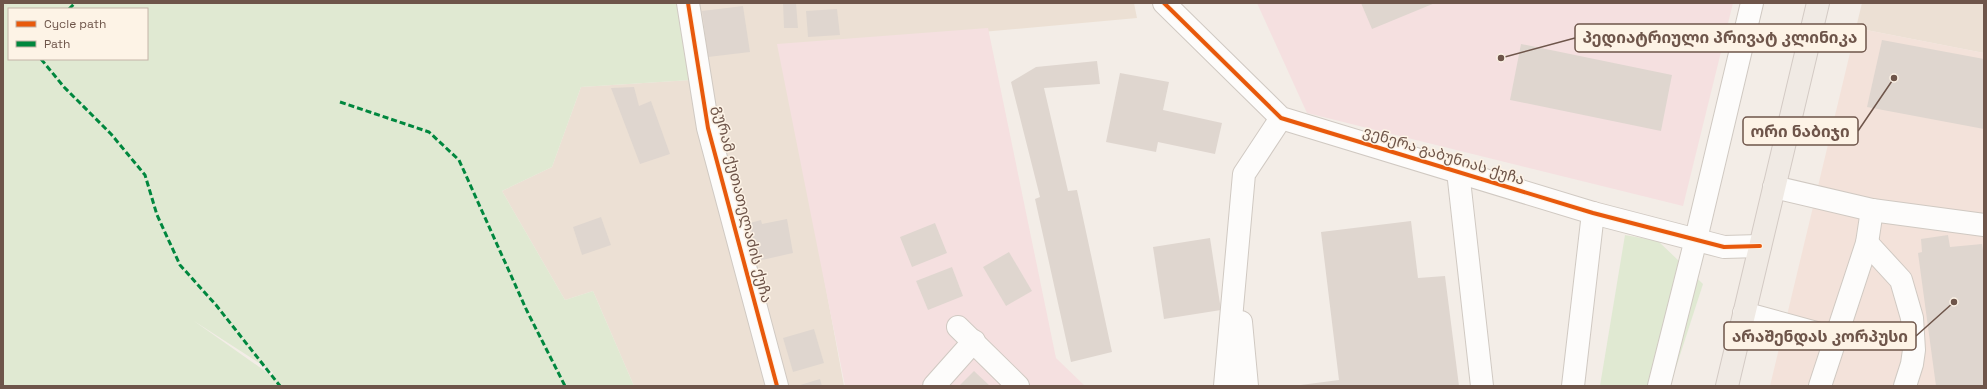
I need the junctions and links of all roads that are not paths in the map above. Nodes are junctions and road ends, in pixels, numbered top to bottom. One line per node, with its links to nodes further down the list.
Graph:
1 (688, 3): 17 (street, გურამ ქუთათელაძის ქუჩა)
2 (1164, 3): 5 (street, ვენერა გაბუნიას ქუჩა)
3 (1752, 3): 11 (street)
4 (1818, 3): 7 (main road)
5 (1281, 118): 6 (street, ვენერა გაბუნიას ქუჩა); 14 (street)
6 (1458, 171): 9 (street, ვენერა გაბუნიას ქუჩა); 22 (street)
7 (1774, 188): 8 (street); 13 (main road)
8 (1872, 210): 10 (street); 12 (street)
9 (1593, 212): 11 (street, ვენერა გაბუნიას ქუჩა); 23 (street)
10 (1984, 225)
11 (1696, 239): 13 (street, ვენერა გაბუნიას ქუჩა); 24 (street)
12 (1867, 243): 16 (street); 27 (street)
13 (1760, 246): 15 (main road)
14 (1235, 271): 20 (street); 21 (street)
15 (1744, 313): 16 (street); 25 (main road)
16 (1835, 338): 26 (street)
17 (777, 386)
18 (934, 386): 19 (street)
19 (1018, 386)
20 (1225, 386)
21 (1247, 386)
22 (1482, 386)
23 (1573, 386)
24 (1659, 386)
25 (1727, 386)
26 (1820, 386)
27 (1905, 386)

